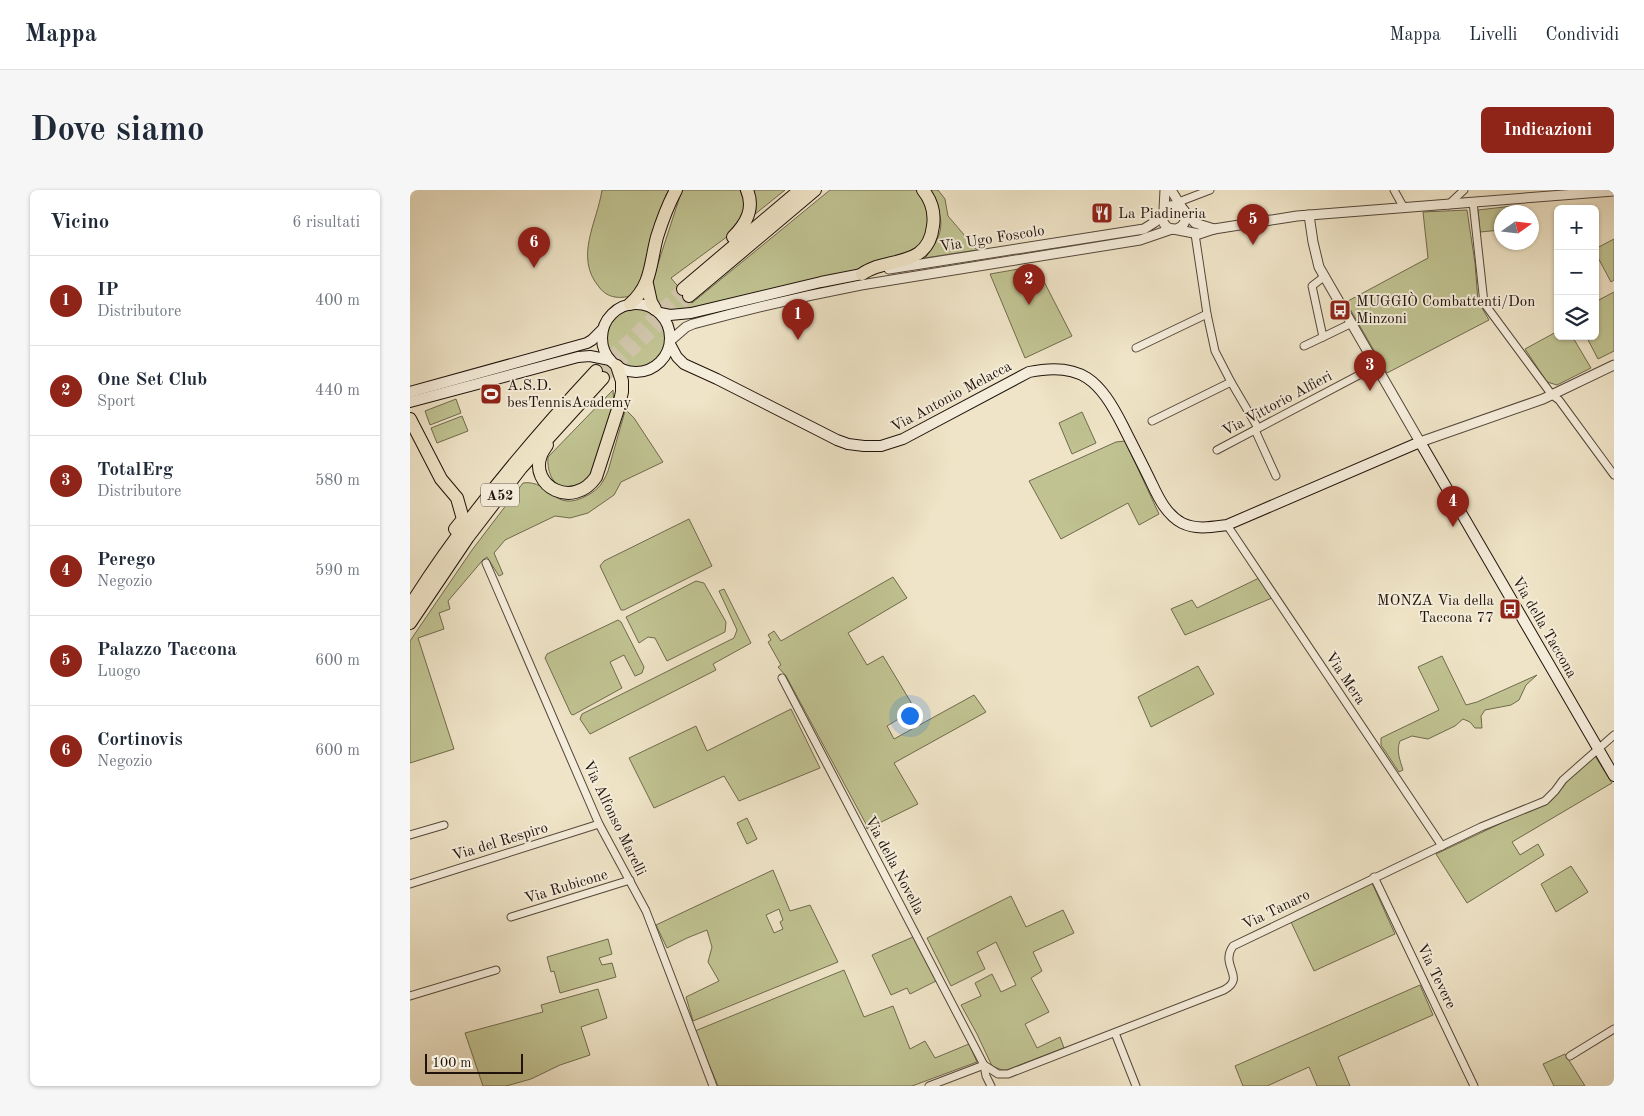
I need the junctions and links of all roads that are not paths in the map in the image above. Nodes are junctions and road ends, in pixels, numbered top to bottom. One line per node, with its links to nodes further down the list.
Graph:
1 (676, 190): 26 (highway)
2 (747, 190): 23 (highway)
3 (800, 190): 23 (highway)
4 (815, 190): 22 (highway)
5 (823, 190): 22 (highway)
6 (923, 190): 24 (highway)
7 (1165, 190): 17 (street)
8 (1172, 190): 15 (street)
9 (1210, 190): 15 (street)
10 (1394, 190): 16 (street)
11 (1464, 190): 14 (street)
12 (1614, 191): 13 (street)
13 (1473, 202): 14 (street); 43 (street)
14 (1448, 205): 16 (street)
15 (1182, 208): 17 (street); 19 (street); 20 (street)
16 (1404, 208): 18 (street)
17 (1165, 210): 19 (street); 24 (street, Via Ugo Foscolo)
18 (1309, 215): 20 (street); 25 (street)
19 (1173, 229): 21 (street); 33 (street)
20 (1214, 229): 21 (street)
21 (1195, 234): 29 (street)
22 (750, 244): 23 (highway)
23 (714, 262)
24 (862, 274): 28 (main road, Via Ugo Foscolo)
25 (1325, 276): 30 (street); 32 (street)
26 (647, 284): 27 (highway); 28 (highway)
27 (630, 304): 28 (main road); 31 (main road)
28 (658, 311): 33 (main road)
29 (1207, 314): 35 (street); 41 (street)
30 (1352, 323): 32 (street); 40 (street)
31 (603, 328): 36 (main road); 42 (main road)
32 (1323, 337): 34 (street)
33 (671, 342): 37 (main road); 39 (main road)
34 (1304, 346)
35 (1136, 348)
36 (614, 363): 39 (main road); 44 (main road); 45 (highway)
37 (684, 364): 39 (main road, Via Antonio Melacca); 53 (main road, Via Antonio Melacca)
38 (1614, 365): 43 (street)
39 (657, 366)
40 (1376, 366): 48 (street, Via Vittorio Alfieri); 49 (street)
41 (1231, 382): 47 (street); 48 (street)
42 (410, 392)
43 (1552, 394): 49 (street); 52 (street)
44 (410, 402)
45 (568, 415): 55 (highway, A52); 57 (highway, A52)
46 (410, 419): 55 (highway)
47 (1152, 421)
48 (1257, 429): 50 (street, Via Vittorio Alfieri); 51 (street)
49 (1420, 442): 53 (main road, Via Antonio Melacca); 60 (main road, Via della Taccona)
50 (1217, 450)
51 (1276, 476)
52 (1614, 476)
53 (1227, 525): 65 (street, Via Mera)
54 (486, 563): 63 (street, Via Alfonso Marelli)
55 (430, 574): 56 (highway, A52)
56 (410, 606)
57 (410, 623)
58 (782, 678): 75 (street, Via della Novella)
59 (1614, 735): 60 (street, Via Tanaro)
60 (1598, 749): 61 (main road, Via della Taccona); 65 (street, Via Tanaro)
61 (1614, 776)
62 (444, 824): 64 (street)
63 (599, 824): 67 (street, Via Alfonso Marelli); 68 (street, Via del Respiro)
64 (410, 835)
65 (1442, 846): 66 (street, Via Tanaro)
66 (1374, 877): 73 (street, Via Tanaro); 80 (street, Via Tevere)
67 (630, 880): 69 (street, Via Rubicone); 76 (street, Via Alfonso Marelli)
68 (410, 884)
69 (510, 917)
70 (496, 970): 71 (street)
71 (410, 996)
72 (1614, 1029): 74 (street)
73 (1115, 1033): 75 (street, Via Tanaro); 79 (street)
74 (1570, 1056)
75 (984, 1065): 77 (street); 78 (street)
76 (713, 1086)
77 (929, 1086)
78 (991, 1086)
79 (1136, 1086)
80 (1474, 1086)

